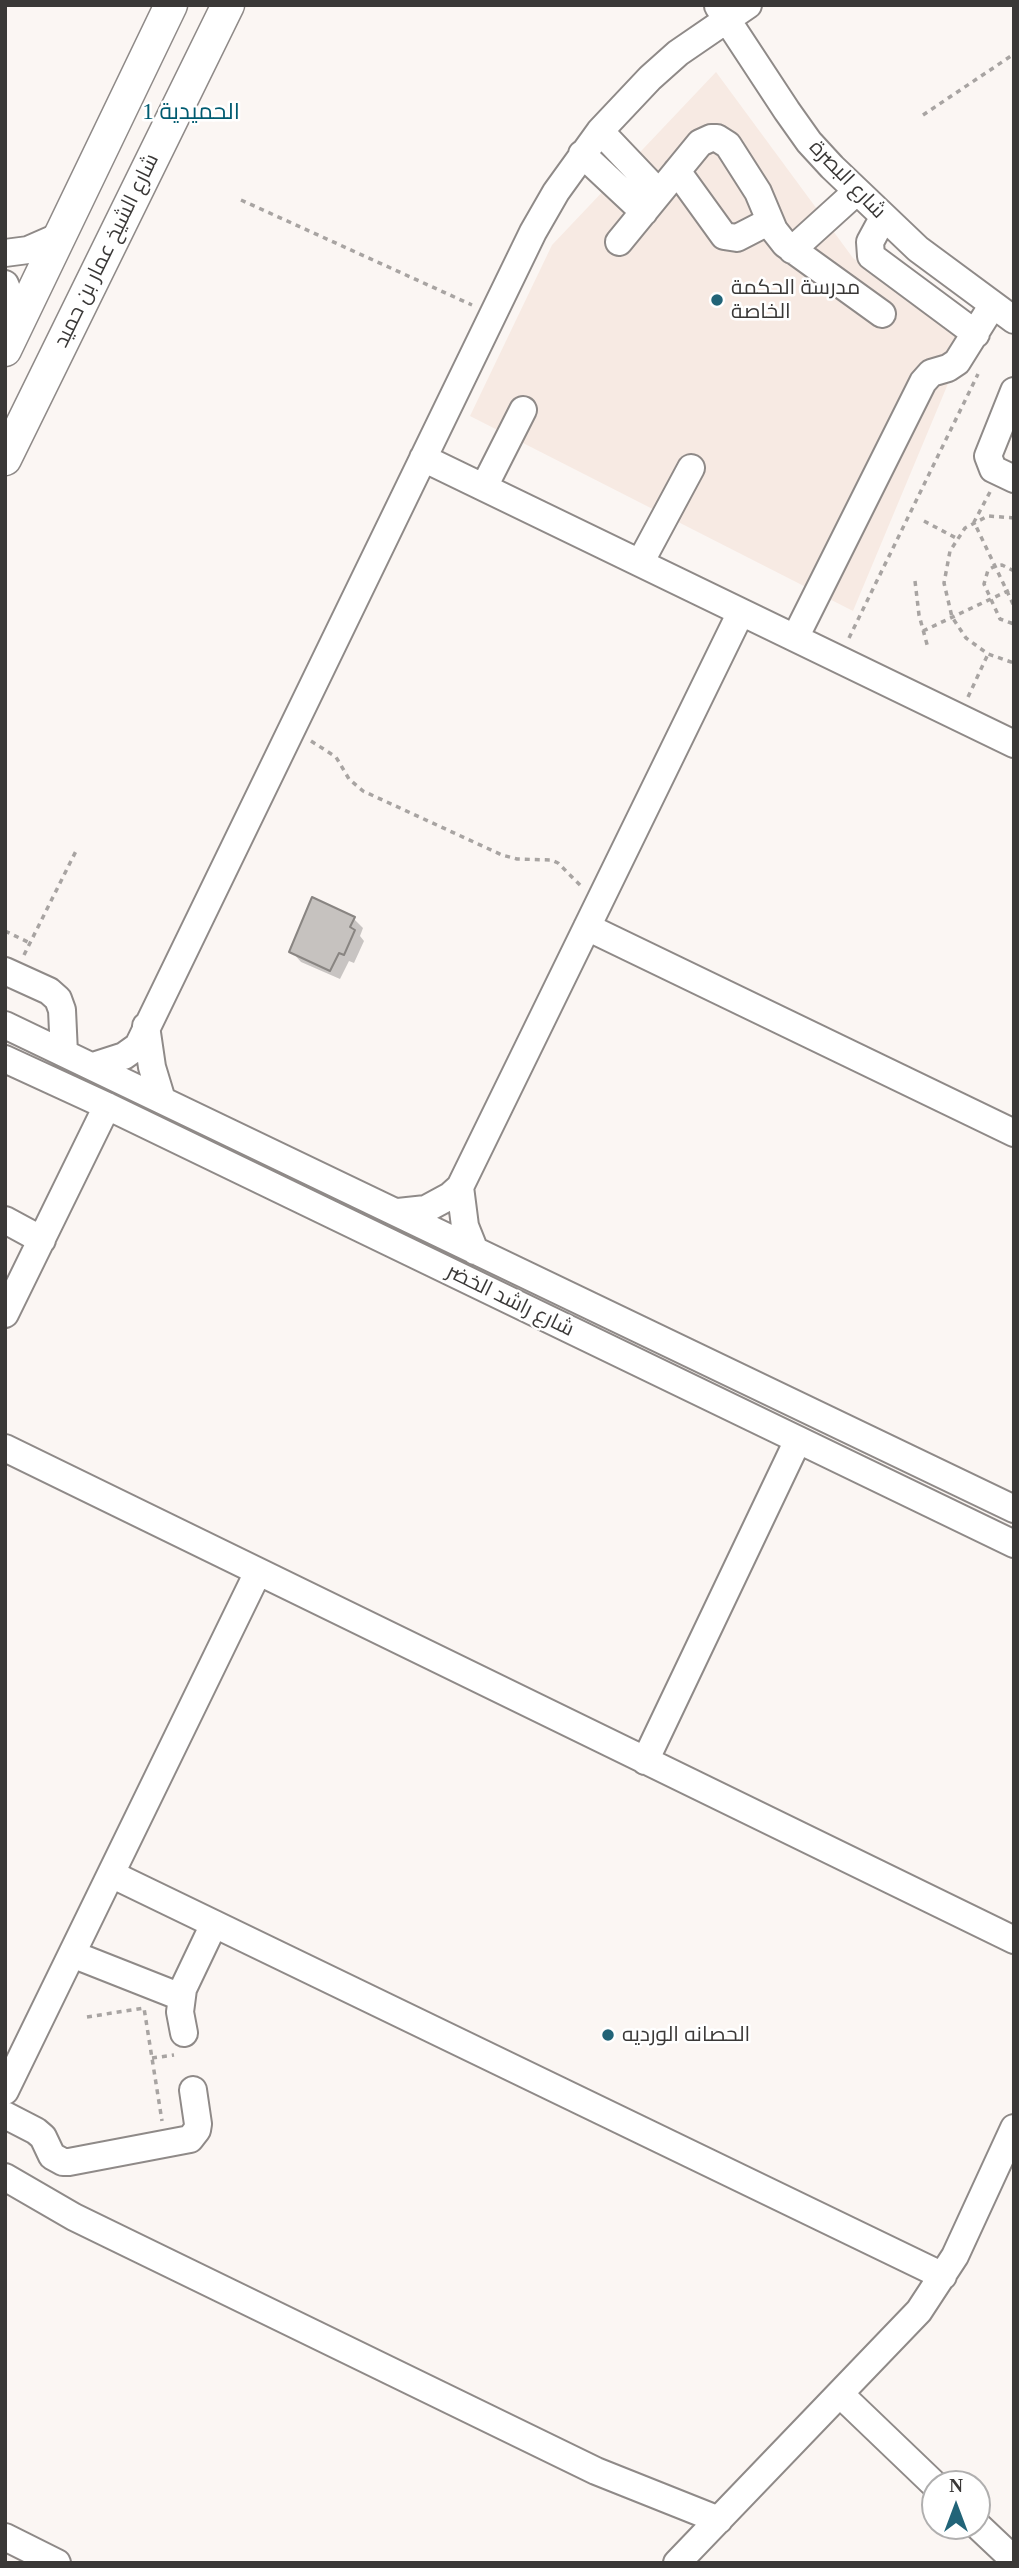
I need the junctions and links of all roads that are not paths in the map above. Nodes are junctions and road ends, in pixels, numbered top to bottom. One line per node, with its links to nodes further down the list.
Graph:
1 (172, 5): 11 (main road)
2 (228, 5): 23 (main road, شارع الشيخ عمار بن حميد)
3 (731, 10): 4 (street); 7 (street, شارع البصرة)
4 (600, 131): 5 (street); 8 (street)
5 (582, 154): 8 (street); 22 (street)
6 (677, 171): 8 (street); 10 (street); 10 (street)
7 (856, 192): 9 (street, شارع البصرة); 13 (street)
8 (652, 202): 12 (street)
9 (883, 218): 16 (street, شارع البصرة); 18 (street)
10 (771, 221): 13 (street)
11 (60, 236): 14 (street); 19 (main road)
12 (619, 242)
13 (792, 250): 17 (street)
14 (5, 253)
15 (5, 284): 19 (street)
16 (1003, 313): 18 (street)
17 (882, 314)
18 (976, 334): 29 (street)
19 (11, 338)
20 (1014, 391): 25 (street)
21 (523, 410): 26 (street)
22 (423, 458): 26 (street); 34 (street)
23 (5, 459)
24 (691, 468): 27 (street)
25 (1007, 476)
26 (484, 487): 27 (street)
27 (640, 563): 28 (street)
28 (741, 611): 29 (street); 31 (street)
29 (795, 638): 30 (street)
30 (1014, 744)
31 (593, 916): 40 (street); 41 (street)
32 (10, 973): 35 (street)
33 (5, 1025): 35 (street, شارع راشد الخضر)
34 (146, 1026): 37 (street); 38 (street)
35 (64, 1053): 37 (street, شارع راشد الخضر)
36 (5, 1059): 39 (street, شارع راشد الخضر)
37 (93, 1066): 38 (street, شارع راشد الخضر)
38 (162, 1100): 42 (street, شارع راشد الخضر)
39 (107, 1106): 44 (street); 47 (street, شارع راشد الخضر)
40 (1014, 1133)
41 (460, 1187): 42 (street); 45 (street)
42 (398, 1212): 45 (street, شارع راشد الخضر)
43 (5, 1220): 44 (street)
44 (41, 1240): 46 (street)
45 (475, 1251): 49 (street, شارع راشد الخضر)
46 (5, 1314)
47 (798, 1440): 50 (street, شارع راشد الخضر); 52 (street)
48 (5, 1448): 51 (street)
49 (1014, 1509)
50 (1014, 1544)
51 (258, 1572): 52 (street); 53 (street)
52 (645, 1761): 55 (street)
53 (111, 1874): 54 (street); 56 (street)
54 (214, 1924): 57 (street); 66 (street)
55 (1014, 1940)
56 (72, 1954): 57 (street); 60 (street)
57 (181, 1997): 58 (street)
58 (184, 2033)
59 (193, 2090): 61 (street)
60 (5, 2091)
61 (5, 2115)
62 (1014, 2128): 66 (street)
63 (5, 2177): 65 (street)
64 (5, 2192): 65 (street)
65 (74, 2217): 69 (street)
66 (943, 2276): 67 (street)
67 (840, 2394): 68 (street); 69 (street)
68 (921, 2472)
69 (711, 2527): 74 (street)
70 (991, 2538): 72 (street)
71 (17, 2551): 73 (street)
72 (1014, 2560)
73 (57, 2563)
74 (677, 2563)

